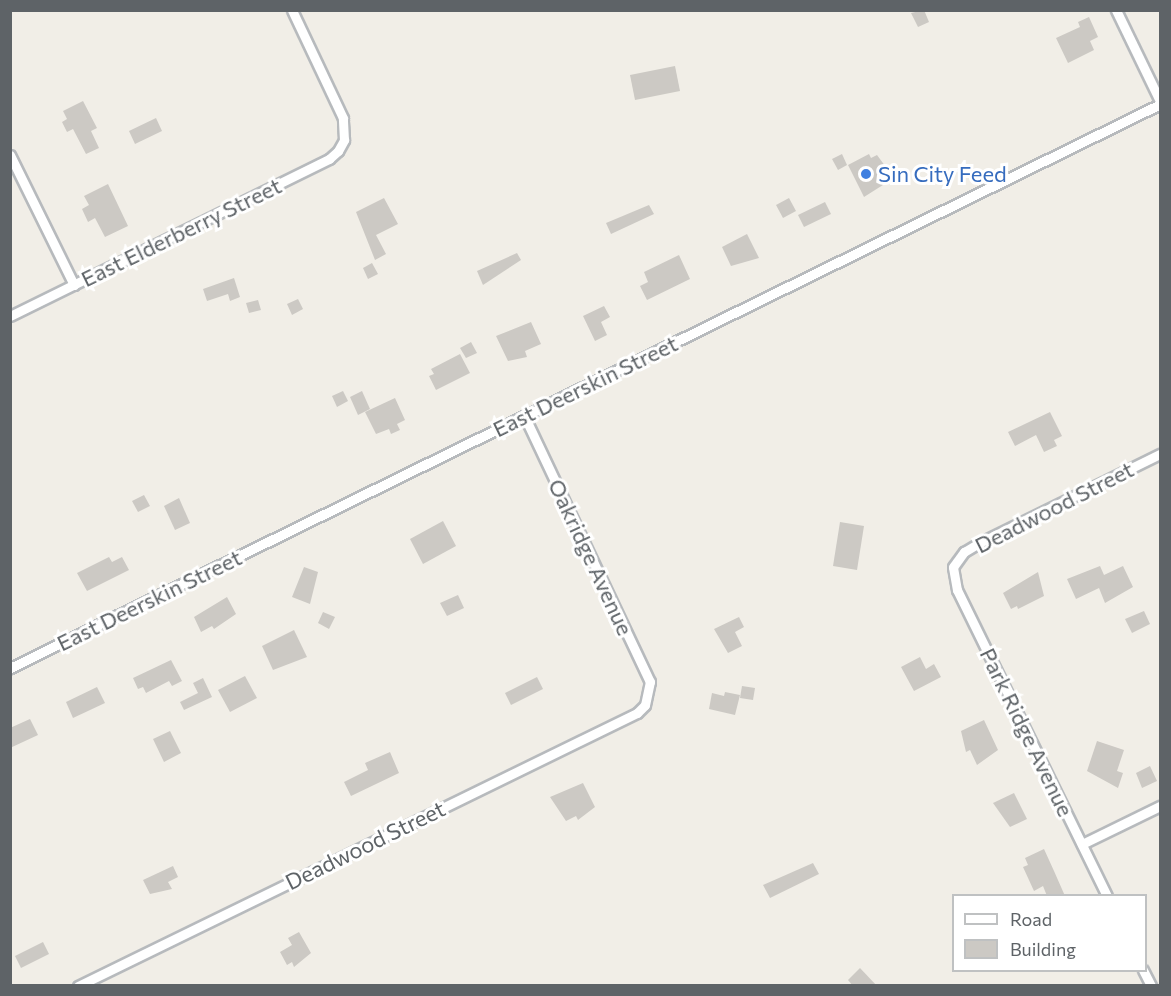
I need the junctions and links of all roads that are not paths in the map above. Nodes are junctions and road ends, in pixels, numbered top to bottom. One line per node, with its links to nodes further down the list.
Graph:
1 (292, 10): 5 (street, East Elderberry Street)
2 (1116, 10): 3 (street)
3 (1161, 103): 7 (street, East Deerskin Street)
4 (10, 155): 5 (street)
5 (74, 285): 6 (street, East Elderberry Street)
6 (10, 315)
7 (524, 416): 10 (street, East Deerskin Street); 11 (street, Oakridge Avenue)
8 (1161, 454): 9 (street, Deadwood Street)
9 (953, 567): 13 (street, Park Ridge Avenue)
10 (10, 668)
11 (648, 700): 16 (street, Deadwood Street)
12 (1161, 806): 13 (street)
13 (1082, 844): 14 (street, Park Ridge Avenue)
14 (1106, 894)
15 (1144, 972): 17 (street)
16 (78, 986)
17 (1151, 986)

